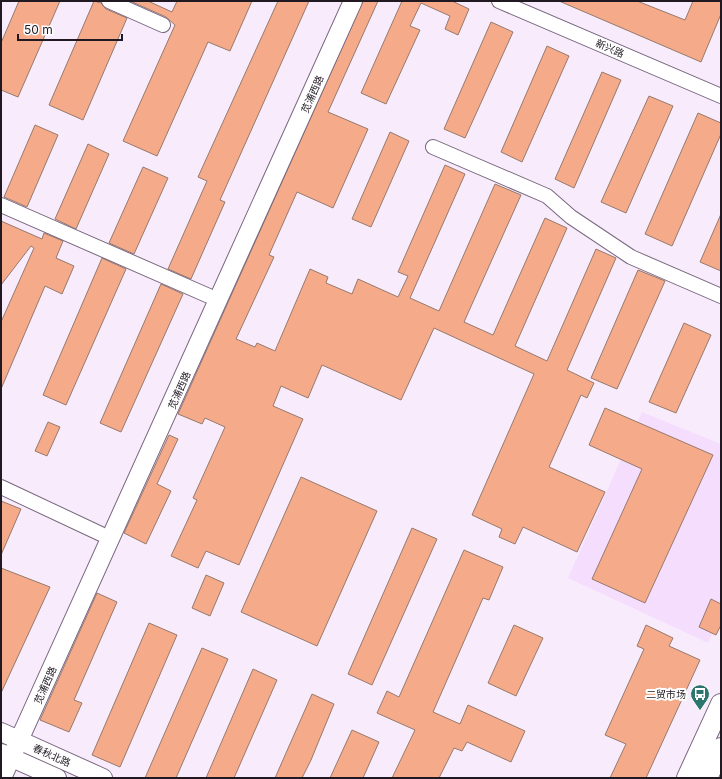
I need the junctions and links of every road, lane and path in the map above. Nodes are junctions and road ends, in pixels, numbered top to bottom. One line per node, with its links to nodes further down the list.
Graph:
1 (109, 1): 5 (street)
2 (342, 1): 9 (street, 苋浦西路)
3 (354, 1): 14 (street, 苋浦西路)
4 (499, 1): 6 (street, 新兴路)
5 (163, 25)
6 (721, 96)
7 (433, 147): 10 (street)
8 (1, 205): 9 (street)
9 (209, 296): 12 (street, 苋浦西路)
10 (721, 296)
11 (1, 487): 12 (street)
12 (102, 534): 14 (street, 苋浦西路)
13 (721, 704): 19 (main road)
14 (7, 745): 16 (street, 苋浦西路); 17 (street); 18 (street, 春秋北路)
15 (721, 748): 20 (main road)
16 (2, 778)
17 (57, 778)
18 (103, 778)
19 (687, 778)
20 (707, 778)

